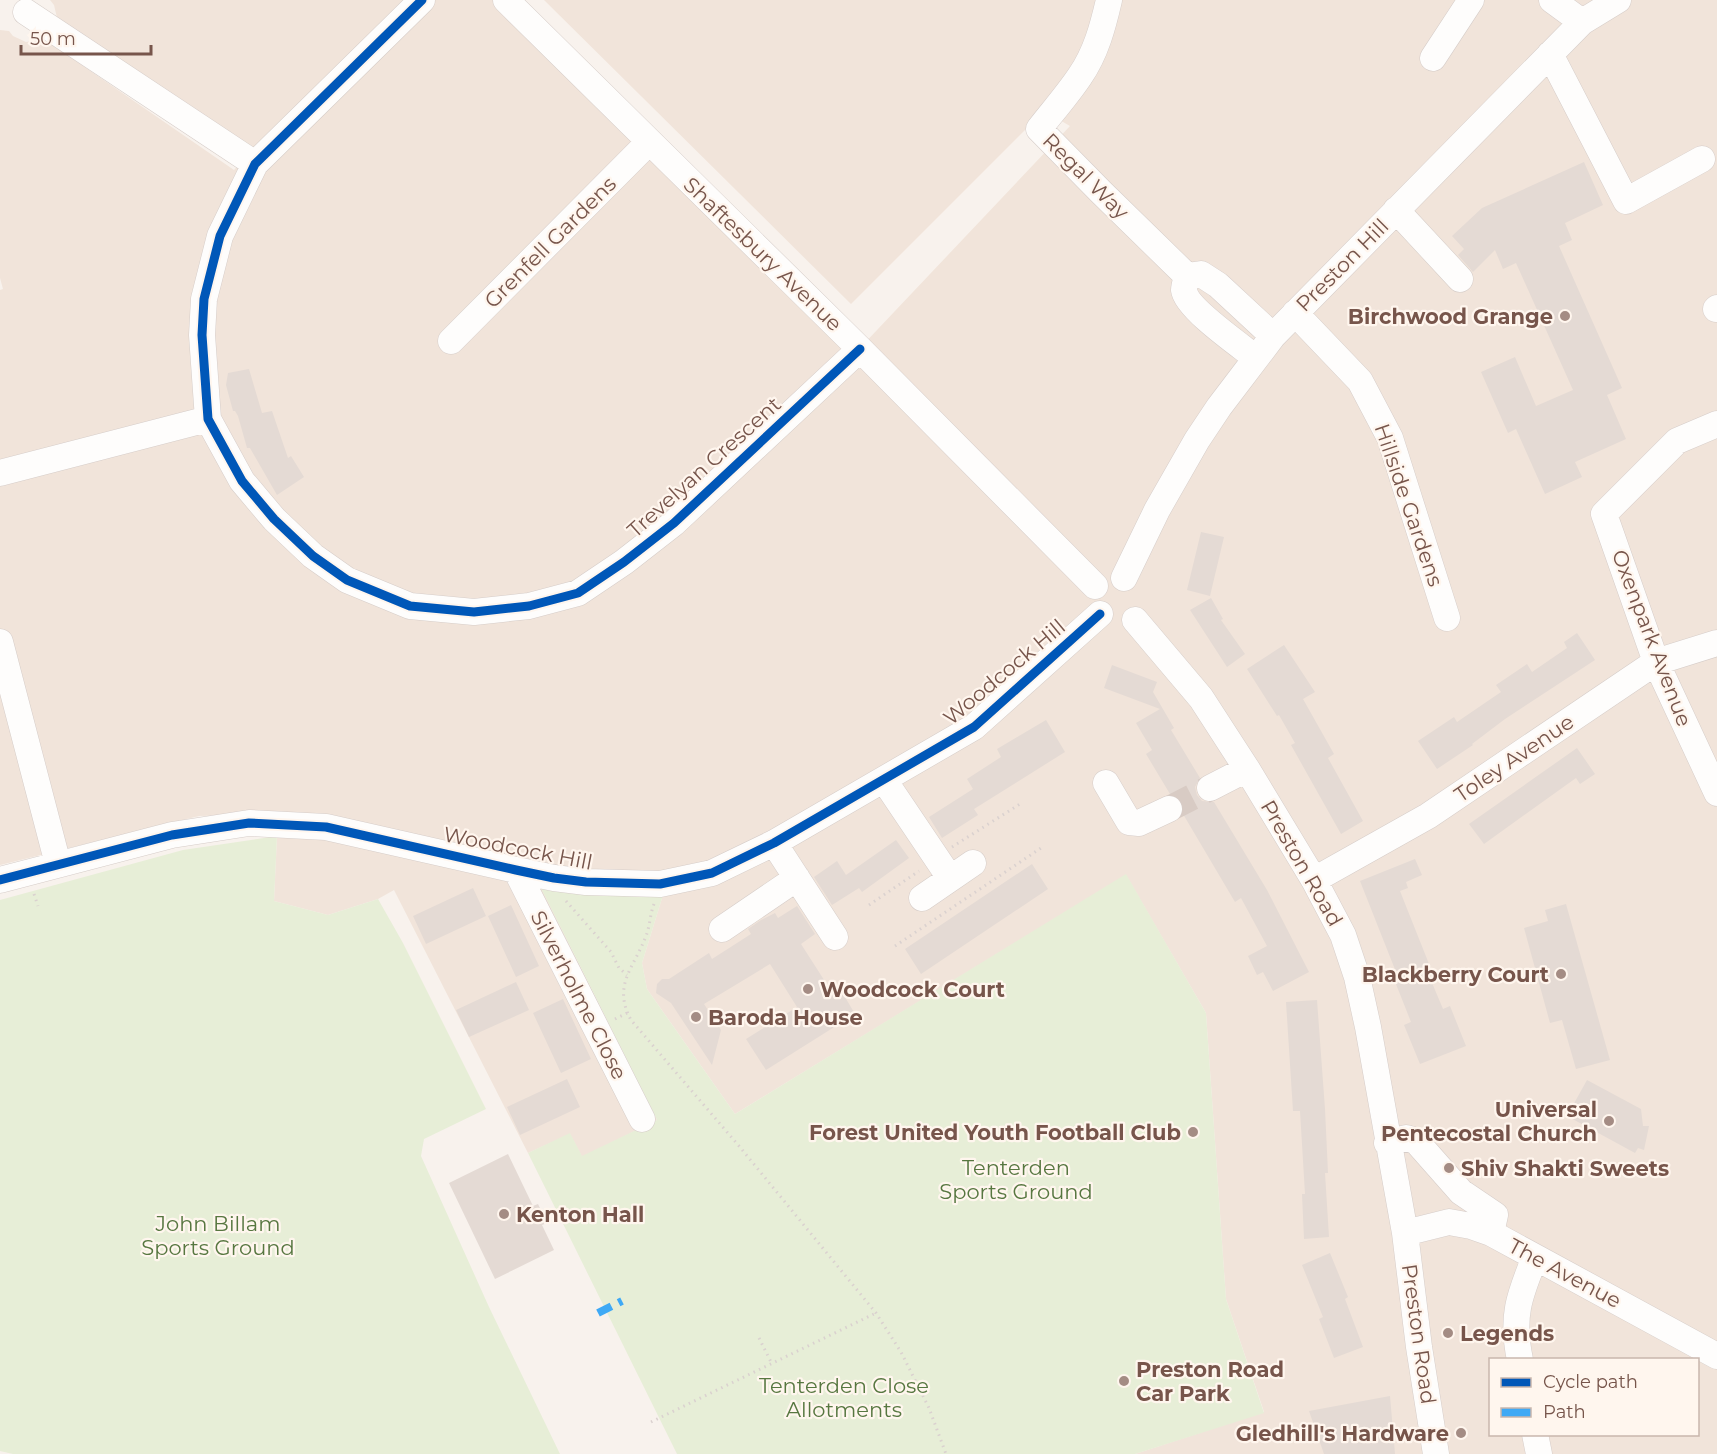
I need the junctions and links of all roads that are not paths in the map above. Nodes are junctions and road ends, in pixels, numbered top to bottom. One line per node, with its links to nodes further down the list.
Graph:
1 (422, 0): 13 (street, Trevelyan Crescent)
2 (506, 0): 11 (street, Shaftesbury Avenue)
3 (1108, 0): 15 (street, Regal Way)
4 (1471, 0): 10 (street)
5 (1552, 0): 8 (street)
6 (1618, 0): 8 (street, Preston Hill)
7 (26, 12): 13 (street)
8 (1582, 22): 9 (street, Preston Hill)
9 (1550, 54): 12 (street); 14 (street, Preston Hill)
10 (1433, 58)
11 (649, 142): 19 (street, Grenfell Gardens); 20 (street, Shaftesbury Avenue)
12 (1702, 159)
13 (255, 164): 22 (street, Trevelyan Crescent)
14 (1396, 210): 16 (street); 17 (street, Preston Hill)
15 (1187, 276): 18 (street); 21 (street)
16 (1460, 279)
17 (1294, 313): 18 (street, Preston Hill); 28 (street, Hillside Gardens)
18 (1273, 336): 21 (street, Preston Hill)
19 (451, 341)
20 (860, 349): 22 (street, Trevelyan Crescent); 26 (street, Shaftesbury Avenue)
21 (1256, 358): 25 (street, Preston Hill)
22 (208, 419): 24 (street)
23 (1717, 424): 32 (street, Oxenpark Avenue)
24 (0, 473)
25 (1124, 578): 26 (street); 29 (street)
26 (1095, 586): 27 (street)
27 (1100, 614): 29 (street); 34 (street, Woodcock Hill)
28 (1447, 618)
29 (1135, 620): 33 (street, Preston Road)
30 (0, 642): 41 (street)
31 (1717, 643): 32 (street, Toley Avenue)
32 (1656, 662): 37 (street, Oxenpark Avenue); 46 (street, Toley Avenue)
33 (1247, 769): 36 (street); 46 (street, Preston Road)
34 (884, 780): 39 (street, Woodcock Hill); 44 (street)
35 (1106, 783): 38 (street)
36 (1210, 788)
37 (1717, 793)
38 (1169, 809)
39 (774, 843): 42 (street, Woodcock Hill); 43 (street)
40 (973, 863): 44 (street)
41 (58, 864): 42 (street, Woodcock Hill); 45 (street, Woodcock Hill)
42 (516, 870): 50 (street, Silverholme Close)
43 (797, 878): 48 (street); 49 (street)
44 (950, 878): 47 (street)
45 (0, 880)
46 (1314, 880): 51 (street, Preston Road)
47 (922, 898)
48 (722, 929)
49 (835, 938)
50 (642, 1119)
51 (1387, 1143): 52 (street); 54 (street, Preston Road)
52 (1461, 1192): 53 (street); 55 (street)
53 (1449, 1222): 54 (street, The Avenue); 55 (street, The Avenue)
54 (1405, 1233): 60 (street, Preston Road)
55 (1491, 1233): 56 (street, The Avenue)
56 (1535, 1257): 57 (street, The Avenue); 58 (street)
57 (1717, 1356)
58 (1520, 1358)
59 (1535, 1436): 61 (street)
60 (1436, 1454)
61 (1539, 1454)

